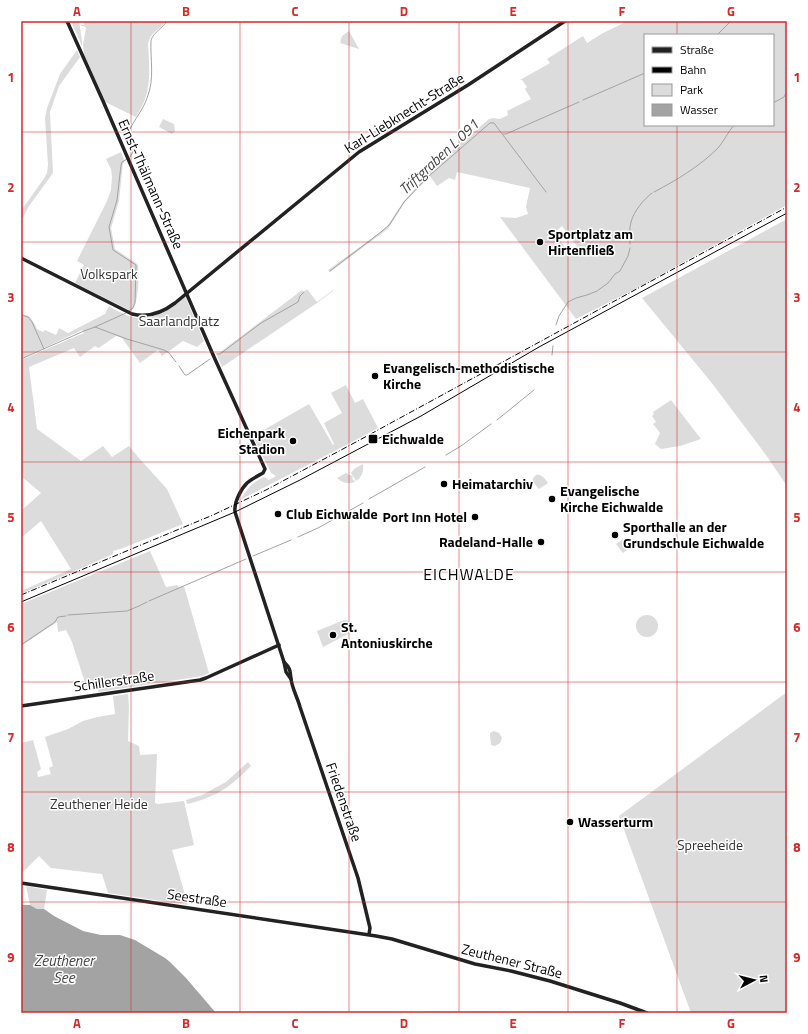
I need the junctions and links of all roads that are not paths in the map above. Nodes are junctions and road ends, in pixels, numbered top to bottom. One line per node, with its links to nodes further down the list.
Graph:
1 (67, 21): 4 (street, Ernst-Thälmann-Straße)
2 (565, 21): 4 (street, Karl-Liebknecht-Straße)
3 (21, 258): 4 (street, Karl-Liebknecht-Straße)
4 (186, 294): 5 (street, Ernst-Thälmann-Straße)
5 (237, 499): 6 (street, Friedenstraße)
6 (279, 645): 7 (street, Schillerstraße); 9 (street, Friedenstraße)
7 (21, 706)
8 (21, 883): 9 (street, Seestraße)
9 (370, 934): 10 (street, Zeuthener Straße)
10 (647, 1013)

